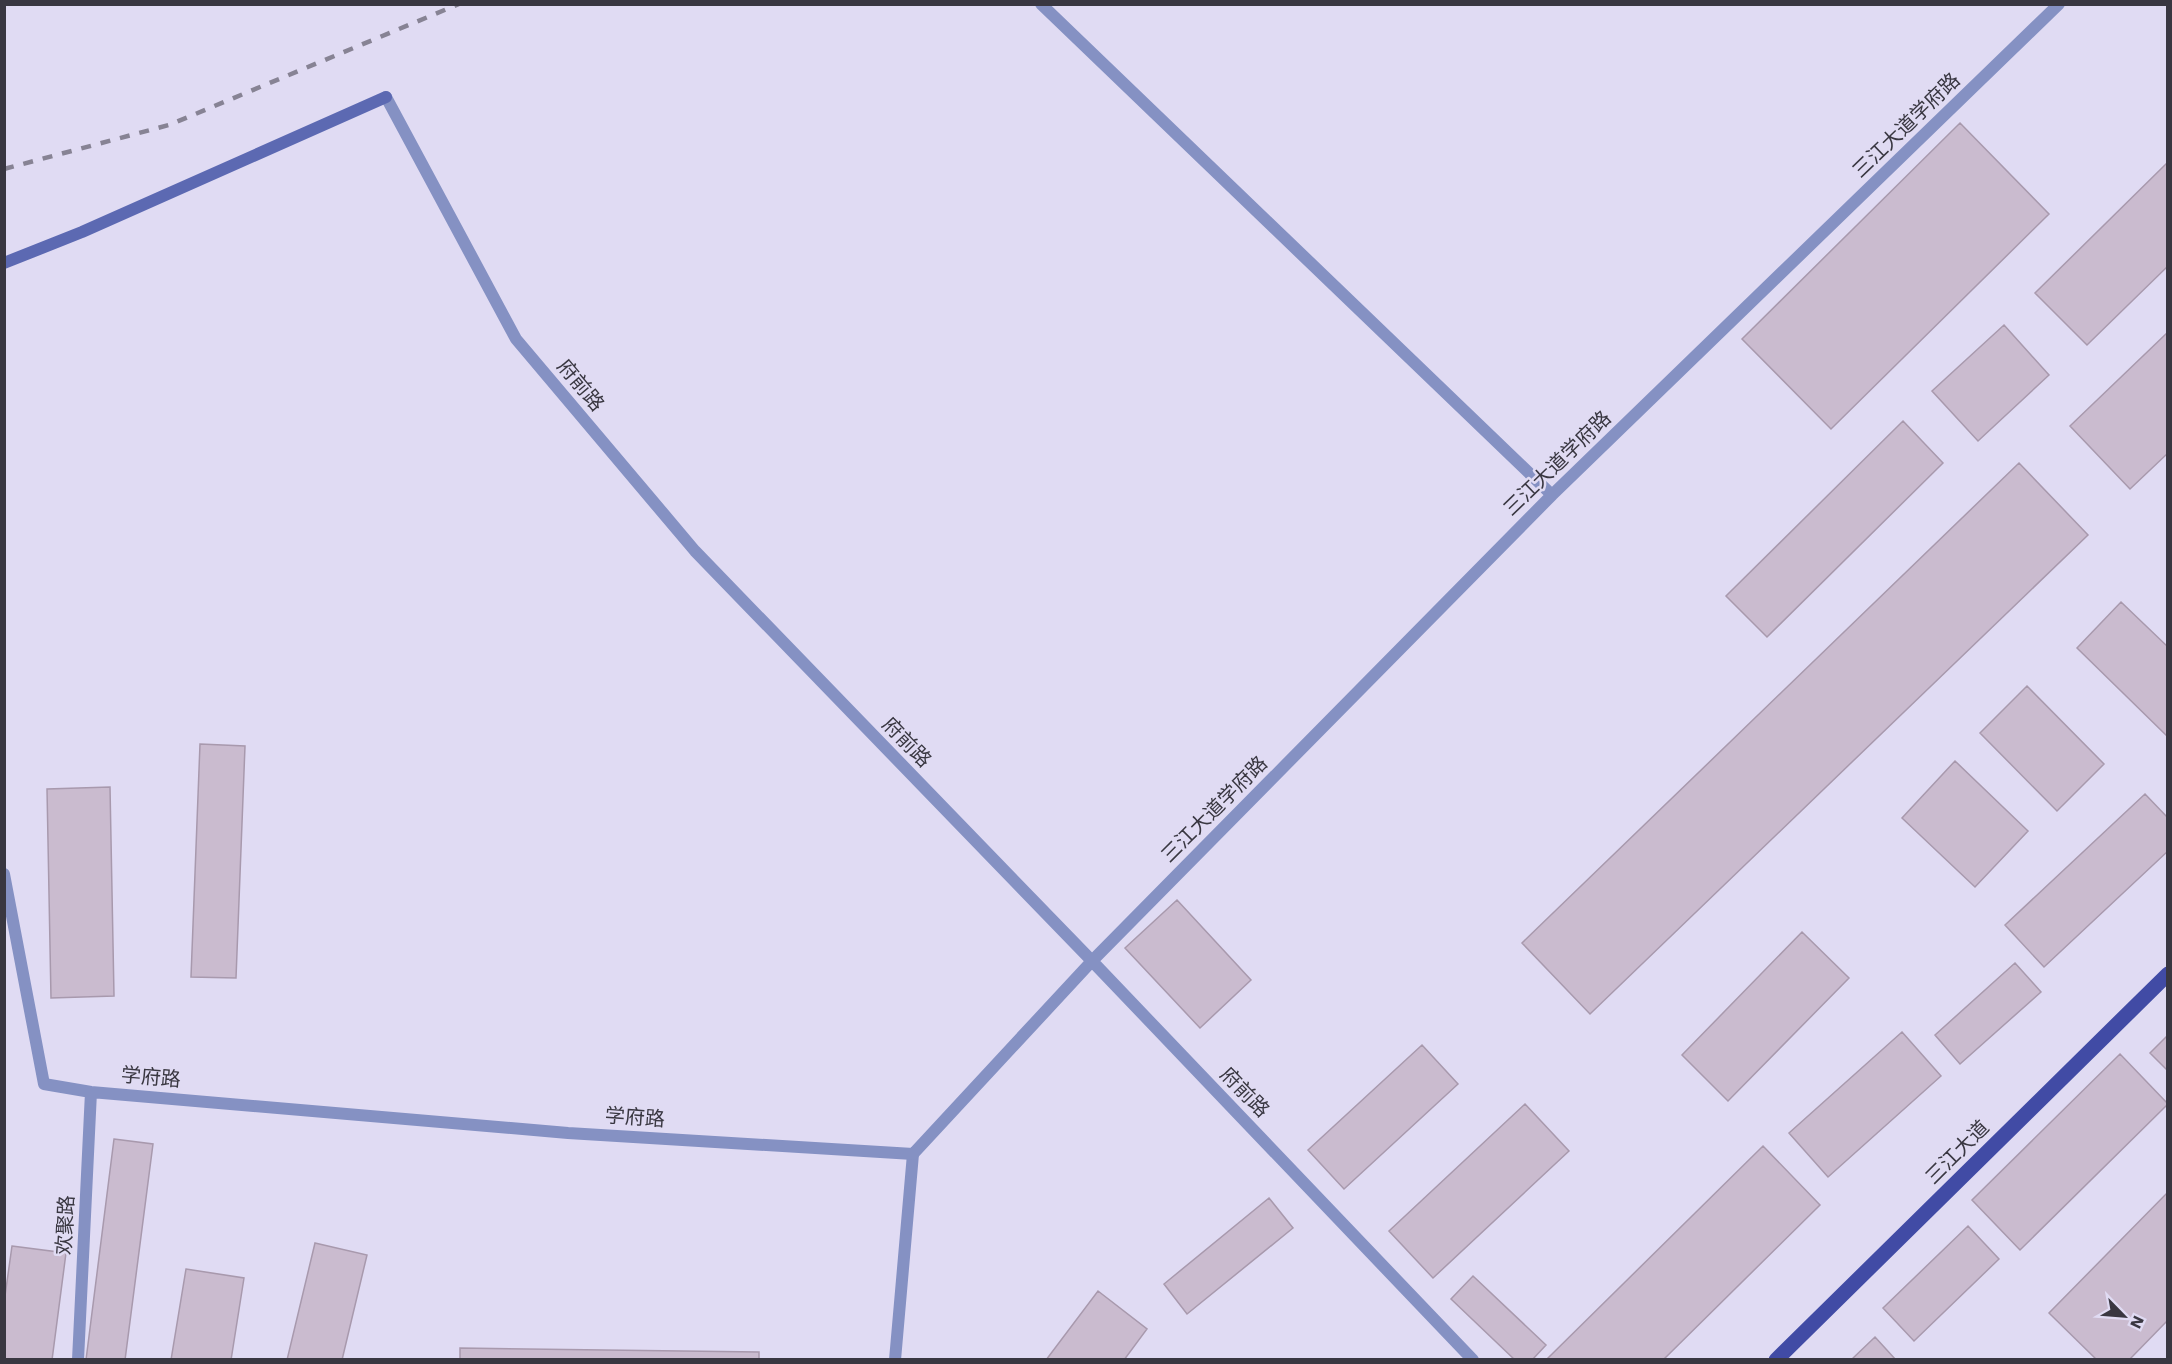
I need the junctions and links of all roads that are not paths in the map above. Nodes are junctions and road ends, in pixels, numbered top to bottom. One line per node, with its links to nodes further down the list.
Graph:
1 (1041, 4): 4 (street)
2 (2059, 4): 4 (street, 三江大道学府路)
3 (4, 263): 6 (street, 府前路)
4 (1551, 495): 6 (street, 三江大道学府路)
5 (4, 874): 8 (street, 学府路)
6 (1092, 961): 9 (street); 12 (street, 府前路)
7 (2168, 974): 13 (main road, 三江大道)
8 (92, 1092): 9 (street, 学府路); 10 (street, 欢聚路)
9 (913, 1154): 11 (street)
10 (78, 1359)
11 (895, 1359)
12 (1473, 1359)
13 (1776, 1359)

